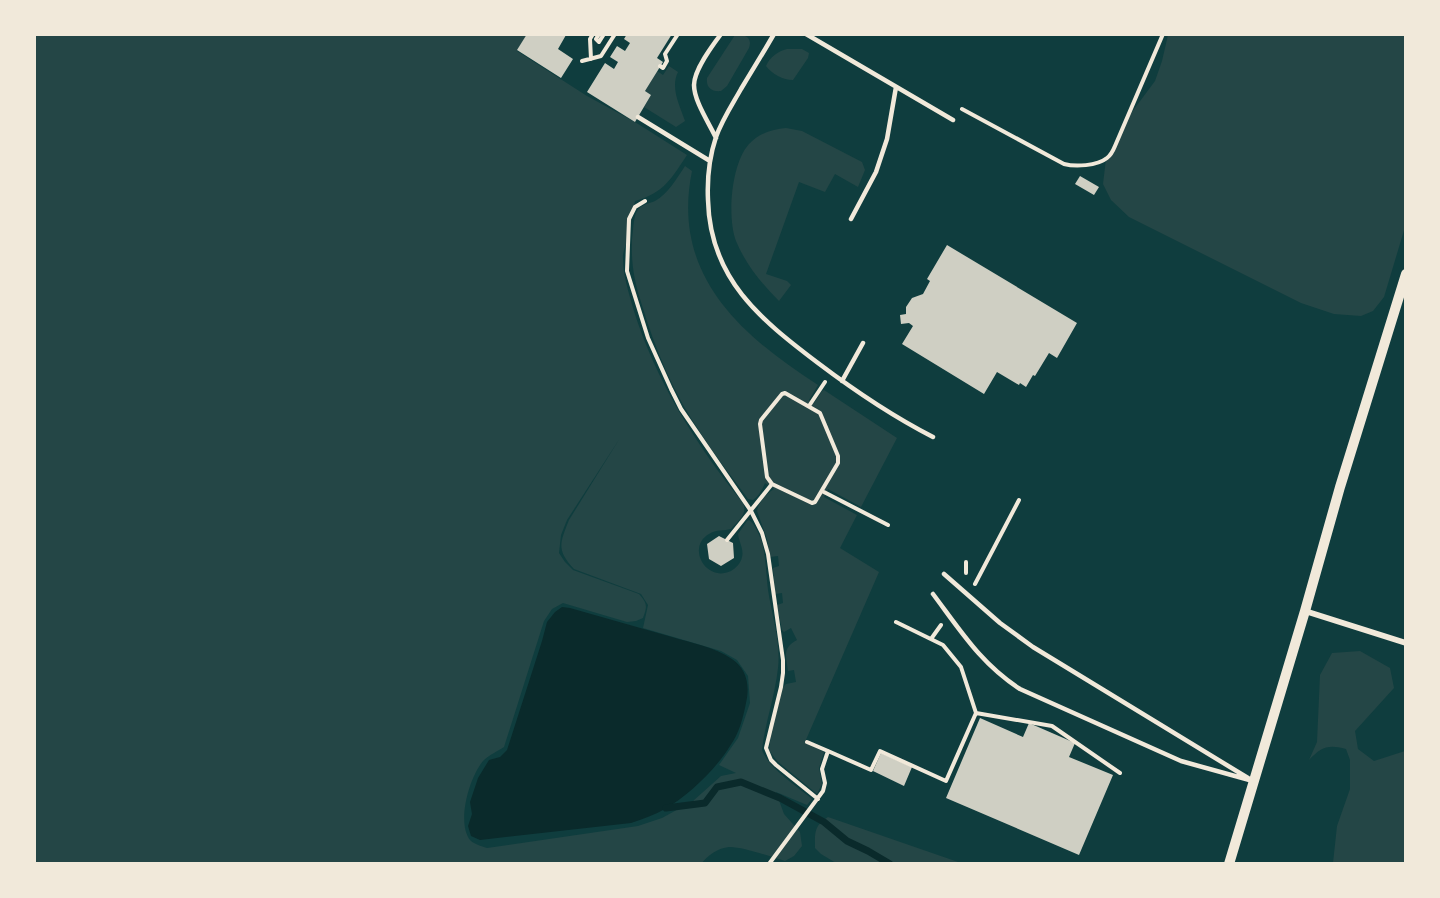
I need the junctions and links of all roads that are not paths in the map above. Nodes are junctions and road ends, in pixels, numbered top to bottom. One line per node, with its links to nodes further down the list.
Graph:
1 (721, 34): 7 (lane)
2 (774, 34): 7 (lane)
3 (806, 34): 4 (lane)
4 (896, 87): 6 (lane); 9 (lane)
5 (638, 117): 8 (lane)
6 (953, 120)
7 (716, 138): 8 (lane)
8 (710, 161): 12 (lane)
9 (851, 219)
10 (1406, 274): 16 (street)
11 (863, 343): 12 (lane)
12 (842, 381): 13 (lane)
13 (933, 437)
14 (944, 574): 18 (lane)
15 (933, 594): 18 (lane)
16 (1305, 611): 17 (street); 18 (street)
17 (1406, 643)
18 (1253, 781): 19 (street)
19 (1229, 864)

